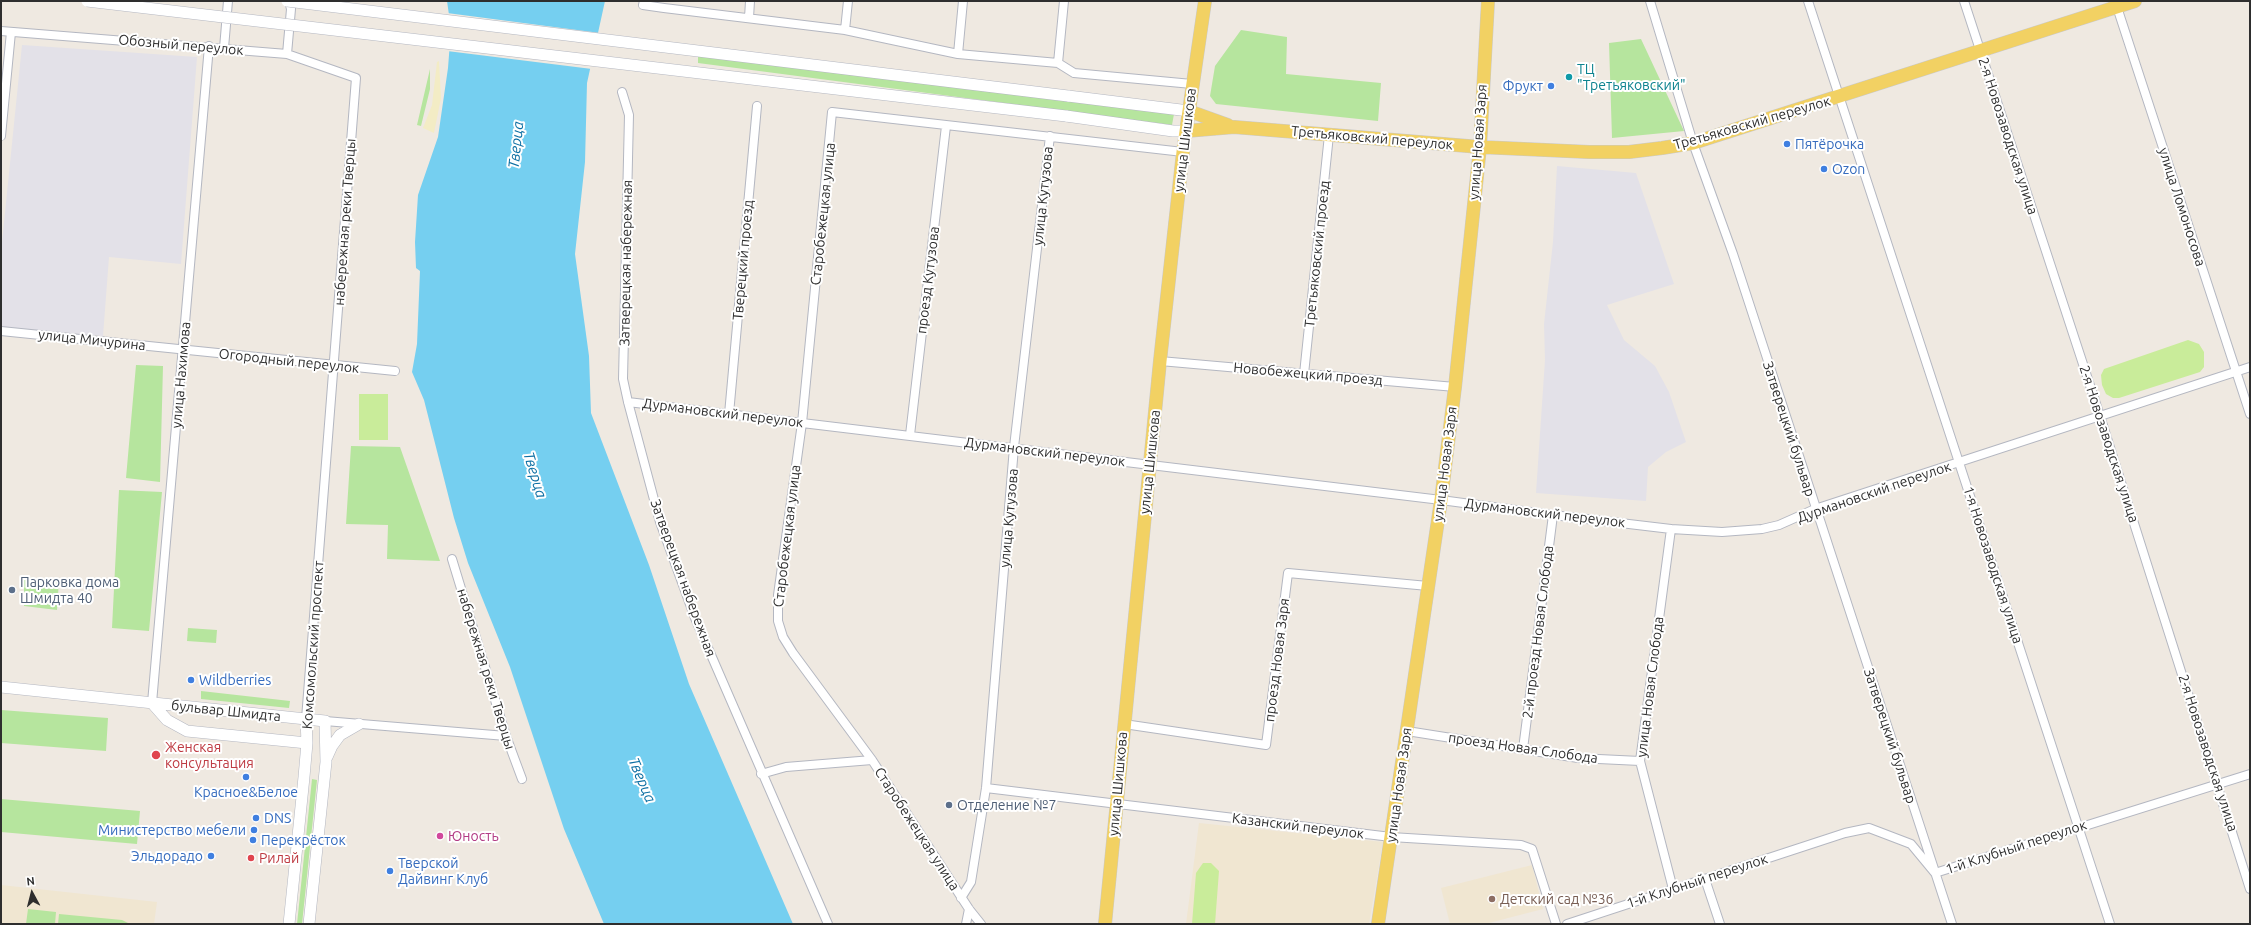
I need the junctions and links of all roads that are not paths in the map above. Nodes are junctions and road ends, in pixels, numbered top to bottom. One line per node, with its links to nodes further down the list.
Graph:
1 (87, 1): 34 (main road, Третьяковский переулок, bridge)
2 (228, 1): 21 (street)
3 (288, 1): 23 (street); 31 (main road, Третьяковский переулок, bridge)
4 (750, 1): 16 (street)
5 (848, 1): 17 (street)
6 (963, 1): 24 (street)
7 (1064, 1): 25 (street)
8 (1205, 1): 27 (main road, улица Шишкова)
9 (1488, 1): 39 (main road, улица Новая Заря)
10 (1650, 1): 38 (street, Затверецкий бульвар)
11 (1808, 1): 29 (street, 1-я Новозаводская улица)
12 (1964, 1): 22 (street, 2-я Новозаводская улица)
13 (2135, 1): 15 (main road, Третьяковский переулок)
14 (643, 3): 16 (street)
15 (2116, 4): 22 (main road, Третьяковский переулок); 47 (street, улица Ломоносова)
16 (749, 18): 17 (street)
17 (845, 30): 24 (street)
18 (1, 31): 19 (street, Обозный переулок)
19 (12, 32): 20 (street, Обозный переулок); 36 (street)
20 (209, 46): 21 (street, Обозный переулок); 42 (street, улица Нахимова)
21 (224, 48): 23 (street, Обозный переулок)
22 (1980, 51): 29 (main road, Третьяковский переулок); 53 (street, 2-я Новозаводская улица)
23 (287, 54): 26 (street, Обозный переулок)
24 (958, 54): 25 (street)
25 (1058, 63): 27 (street)
26 (356, 78): 44 (street, набережная реки Тверцы)
27 (1192, 84): 31 (main road, улица Шишкова)
28 (622, 92): 50 (street, Затверецкая набережная)
29 (1839, 97): 38 (main road, Третьяковский переулок); 57 (street, 1-я Новозаводская улица)
30 (757, 106): 51 (street, Тверецкий проезд)
31 (1189, 110): 33 (main road, Третьяковский переулок); 34 (main road, улица Шишкова)
32 (946, 126): 37 (street); 54 (street, Старобежецкая улица); 55 (street, проезд Кутузова)
33 (1234, 127): 34 (main road, Третьяковский переулок); 35 (main road, Третьяковский переулок)
34 (1186, 131): 40 (main road, улица Шишкова)
35 (1329, 135): 39 (main road, Третьяковский переулок); 48 (street, Третьяковский проезд)
36 (1, 136)
37 (1050, 136): 40 (street); 56 (street, улица Кутузова)
38 (1693, 143): 39 (main road, Третьяковский переулок); 60 (street, Затверецкий бульвар)
39 (1480, 147): 49 (main road, улица Новая Заря)
40 (1183, 152): 43 (main road, улица Шишкова)
41 (1, 331): 42 (street, улица Мичурина)
42 (183, 350): 44 (street, Огородный переулок); 66 (street, улица Нахимова)
43 (1160, 361): 48 (street, Новобежецкий проезд); 58 (main road, улица Шишкова)
44 (334, 365): 46 (street, Огородный переулок); 67 (street, Комсомольский проспект)
45 (2250, 367): 47 (street, Дурмановский переулок)
46 (395, 371)
47 (2236, 372): 52 (street, улица Ломоносова); 53 (street, Дурмановский переулок)
48 (1304, 374): 49 (street, Новобежецкий проезд)
49 (1455, 387): 59 (main road, улица Новая Заря)
50 (628, 402): 51 (street, Дурмановский переулок); 78 (street, Затверецкая набережная)
51 (730, 414): 54 (street, Дурмановский переулок)
52 (2250, 414)
53 (2100, 416): 57 (street, Дурмановский переулок); 83 (street, 2-я Новозаводская улица)
54 (802, 423): 55 (street, Дурмановский переулок); 75 (street, Старобежецкая улица)
55 (910, 435): 56 (street, Дурмановский переулок)
56 (1014, 447): 58 (street, Дурмановский переулок); 84 (street, улица Кутузова)
57 (1959, 464): 60 (street, Дурмановский переулок); 86 (street, 1-я Новозаводская улица)
58 (1149, 465): 59 (street, Дурмановский переулок); 70 (main road, улица Шишкова)
59 (1441, 500): 61 (street, Дурмановский переулок); 64 (main road, улица Новая Заря)
60 (1815, 509): 62 (street, Дурмановский переулок); 88 (street, Затверецкий бульвар)
61 (1553, 515): 62 (street, Дурмановский переулок); 74 (street, 2-й проезд Новая Слобода)
62 (1670, 529): 76 (street, улица Новая Слобода)
63 (452, 559): 72 (street, набережная реки Тверцы)
64 (1428, 586): 70 (street, проезд Новая Заря); 71 (main road, улица Новая Заря)
65 (1, 687): 66 (main road, бульвар Шмидта)
66 (152, 703): 67 (main road, бульвар Шмидта); 73 (main road, бульвар Шмидта)
67 (306, 719): 68 (main road, бульвар Шмидта); 73 (main road, Комсомольский проспект)
68 (325, 721): 69 (street); 77 (main road, Комсомольский проспект)
69 (359, 724): 72 (street); 77 (main road, Комсомольский проспект)
70 (1124, 724): 85 (main road, улица Шишкова)
71 (1407, 731): 74 (street, проезд Новая Слобода); 87 (main road, улица Новая Заря)
72 (506, 736): 82 (street, набережная реки Тверцы)
73 (307, 743): 80 (main road, Комсомольский проспект)
74 (1523, 749): 76 (street, проезд Новая Слобода)
75 (872, 760): 78 (street); 92 (street, Старобежецкая улица)
76 (1640, 761): 90 (street, улица Новая Слобода)
77 (326, 762): 81 (main road, Комсомольский проспект)
78 (761, 774): 96 (street, Затверецкая набережная)
79 (2250, 774): 83 (street, 1-й Клубный переулок)
80 (304, 777): 81 (main road); 94 (main road, Комсомольский проспект)
81 (324, 779): 95 (main road, Комсомольский проспект)
82 (522, 779)
83 (2218, 784): 86 (street, 1-й Клубный переулок); 91 (street, 2-я Новозаводская улица)
84 (986, 788): 85 (street, Казанский переулок); 92 (street, улица Кутузова)
85 (1117, 805): 87 (street, Казанский переулок); 99 (main road, улица Шишкова)
86 (2079, 826): 88 (street, 1-й Клубный переулок); 105 (street, 1-я Новозаводская улица)
87 (1391, 837): 100 (main road, улица Новая Заря); 101 (street, Казанский переулок)
88 (1935, 873): 89 (street, 1-й Клубный переулок); 104 (street, Затверецкий бульвар)
89 (1705, 879): 90 (street, 1-й Клубный переулок); 103 (street)
90 (1673, 889): 102 (street, 1-й Клубный переулок)
91 (2250, 889)
92 (961, 898): 93 (street, Старобежецкая улица)
93 (969, 909): 97 (street); 98 (street, Старобежецкая улица)
94 (289, 924)
95 (309, 924)
96 (828, 924)
97 (966, 924)
98 (981, 924)
99 (1105, 924)
100 (1378, 924)
101 (1556, 924)
102 (1567, 924)
103 (1720, 924)
104 (1952, 924)
105 (2110, 924)

